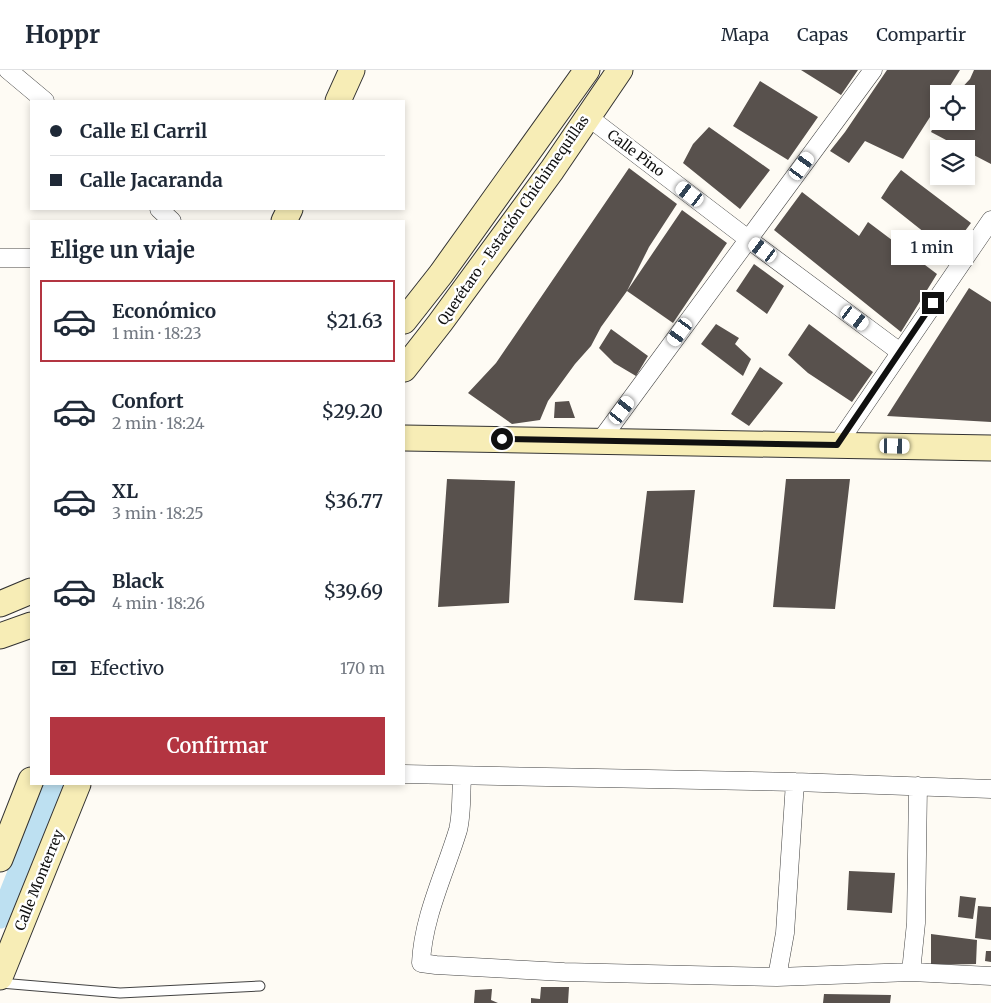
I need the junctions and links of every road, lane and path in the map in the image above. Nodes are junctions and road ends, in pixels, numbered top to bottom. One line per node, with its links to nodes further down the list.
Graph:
1 (8, 70): 6 (street)
2 (352, 70): 7 (main road)
3 (587, 70): 15 (main road, Querétaro - Estación Chichimequillas)
4 (620, 70): 8 (main road, Querétaro - Estación Chichimequillas)
5 (873, 70): 12 (street)
6 (44, 100)
7 (338, 100)
8 (587, 116): 12 (street, Calle Pino); 17 (main road, Querétaro - Estación Chichimequillas)
9 (160, 210): 10 (street)
10 (171, 220)
11 (991, 220): 16 (street)
12 (748, 239): 16 (street, Calle Pino); 19 (street)
13 (0, 258): 14 (street)
14 (30, 258)
15 (405, 320)
16 (900, 352): 20 (street)
17 (405, 368)
18 (405, 438): 19 (main road)
19 (600, 441): 20 (main road)
20 (837, 445): 21 (main road)
21 (991, 448)
22 (30, 591): 23 (main road)
23 (0, 604)
24 (30, 625): 25 (main road)
25 (0, 636)
26 (405, 774): 27 (street)
27 (462, 776): 28 (street); 37 (street)
28 (795, 782): 31 (street); 37 (street)
29 (30, 783): 33 (main road)
30 (78, 785): 36 (main road, Calle Monterrey)
31 (918, 786): 32 (street); 34 (street)
32 (991, 789)
33 (0, 859)
34 (911, 972): 35 (street); 37 (street)
35 (991, 976)
36 (0, 977)
37 (777, 977)
38 (0, 983): 39 (lane)
39 (260, 986)

